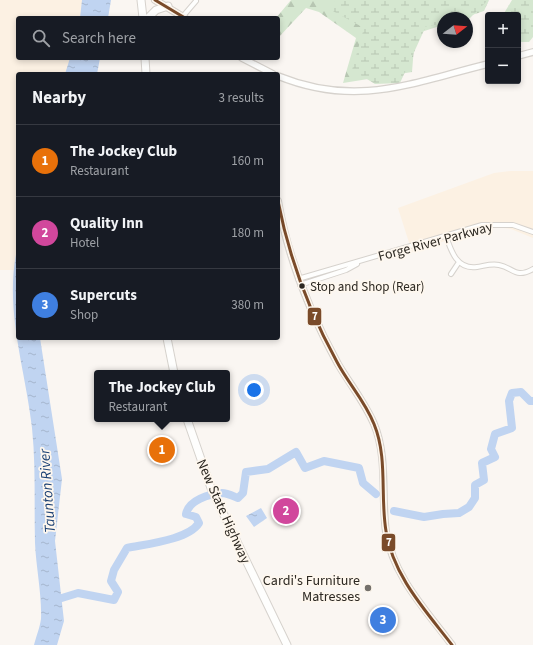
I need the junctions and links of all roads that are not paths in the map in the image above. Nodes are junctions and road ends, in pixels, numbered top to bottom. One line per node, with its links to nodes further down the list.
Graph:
1 (141, 0): 5 (highway)
2 (155, 0): 4 (street)
3 (196, 1): 8 (street)
4 (167, 3): 6 (highway); 7 (street)
5 (143, 16)
6 (150, 16)
7 (185, 16)
8 (187, 16)
9 (533, 52): 10 (street)
10 (521, 55)
11 (145, 60): 14 (highway)
12 (245, 60): 15 (street)
13 (485, 65): 16 (street)
14 (146, 72)
15 (262, 72)
16 (280, 77)
17 (280, 212): 23 (street)
18 (533, 232): 19 (street, Forge River Parkway)
19 (446, 236): 20 (street); 23 (street, Forge River Parkway)
20 (458, 262): 21 (street); 22 (street)
21 (533, 269)
22 (451, 274)
23 (299, 282): 28 (street)
24 (167, 340): 25 (highway)
25 (173, 370)
26 (188, 422): 27 (highway, New State Highway)
27 (286, 645)
28 (452, 645)

